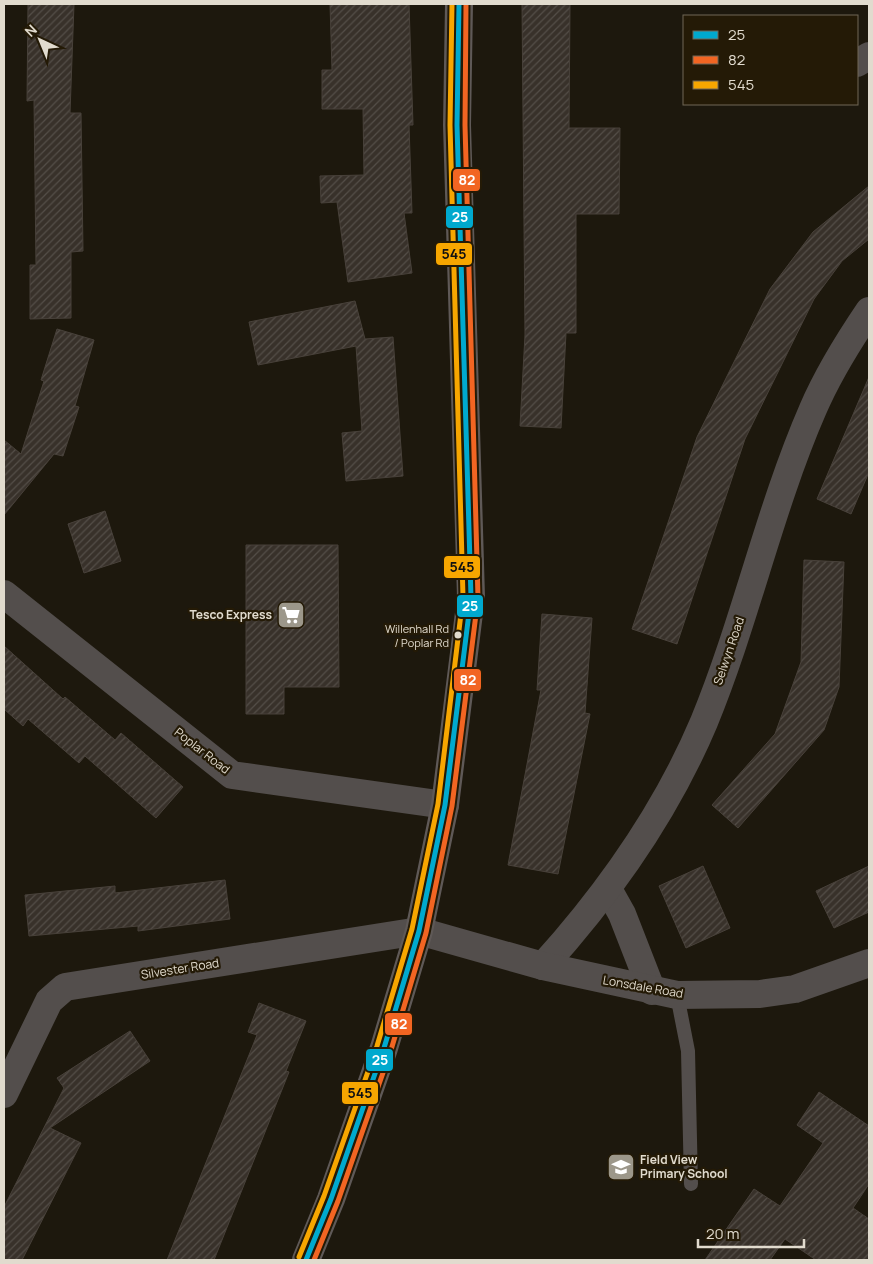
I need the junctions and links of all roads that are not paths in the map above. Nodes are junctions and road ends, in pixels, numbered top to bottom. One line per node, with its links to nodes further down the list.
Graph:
1 (459, 4): 6 (main road)
2 (869, 56): 3 (street)
3 (858, 62)
4 (869, 311): 7 (street, Selwyn Road)
5 (4, 594): 6 (street, Poplar Road)
6 (445, 805): 8 (main road)
7 (608, 889): 10 (street, Selwyn Road); 11 (street)
8 (419, 931): 10 (street, Lonsdale Road); 12 (street, Silvester Road); 14 (main road)
9 (869, 963): 11 (street, Lonsdale Road)
10 (542, 966): 11 (street, Lonsdale Road)
11 (664, 993): 13 (lane)
12 (4, 1094)
13 (691, 1184)
14 (306, 1260)

